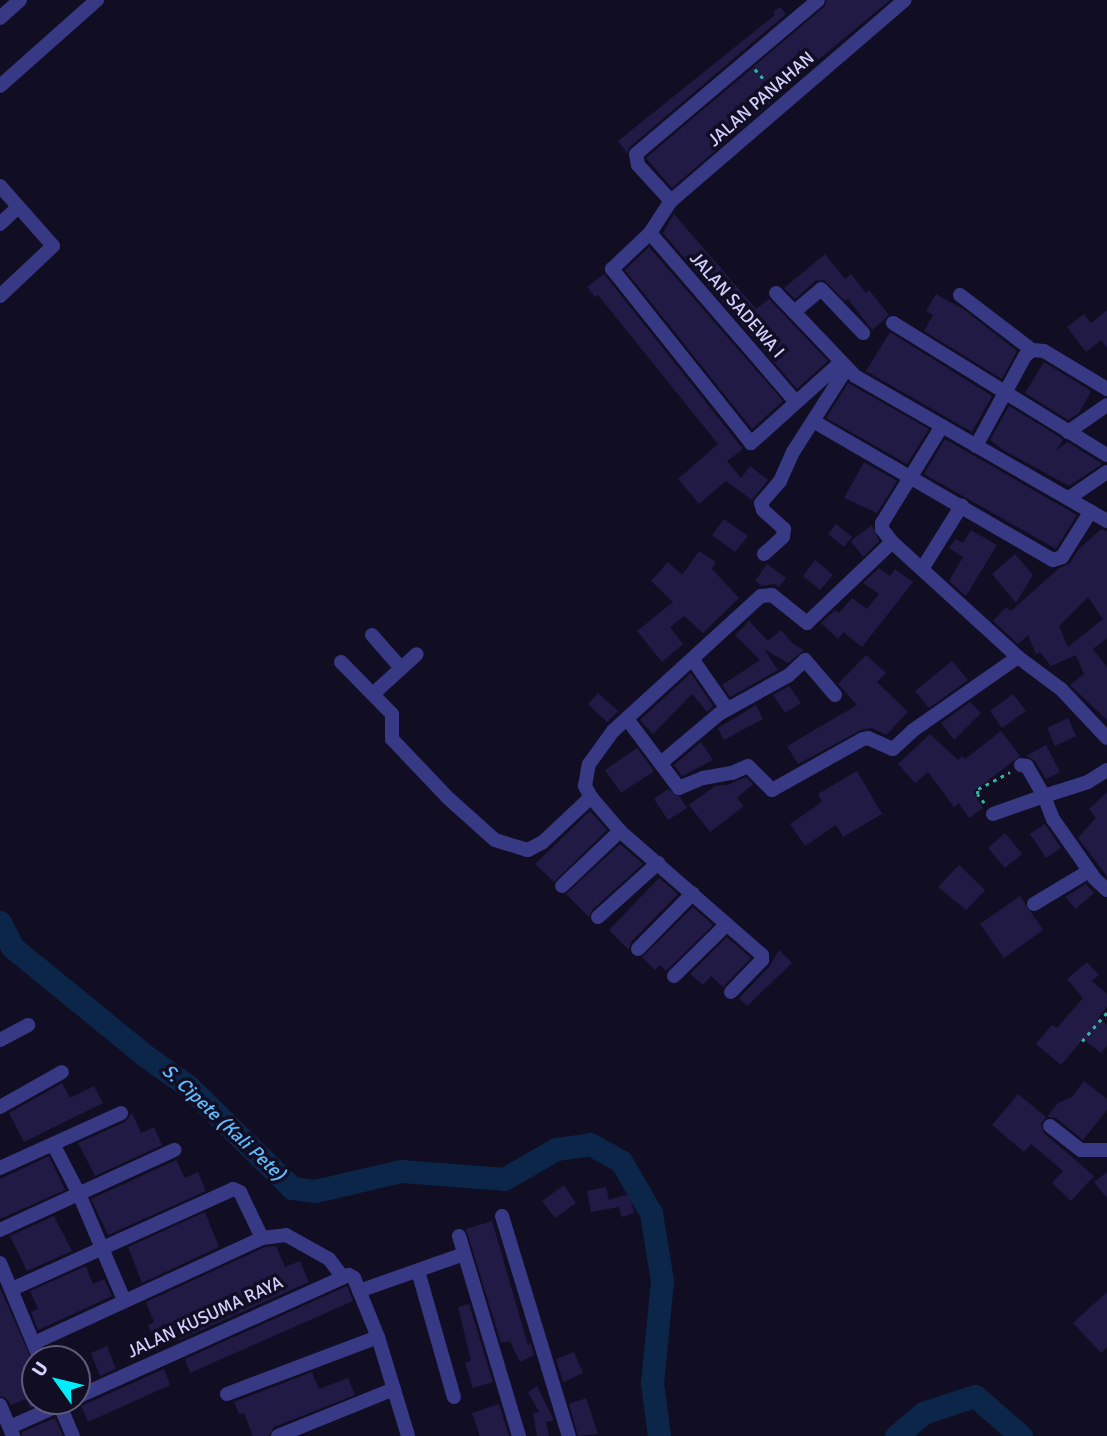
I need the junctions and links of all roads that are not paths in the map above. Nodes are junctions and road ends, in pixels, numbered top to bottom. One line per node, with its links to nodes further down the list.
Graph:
1 (20, 0): 7 (street)
2 (97, 0): 8 (street)
3 (793, 0): 6 (street)
4 (818, 0): 6 (street)
5 (905, 0): 10 (street, JALAN PANAHAN)
6 (804, 13): 10 (street)
7 (0, 18)
8 (0, 86)
9 (0, 186): 11 (street)
10 (671, 201): 13 (street, JALAN PANAHAN)
11 (18, 207): 12 (street); 16 (street)
12 (0, 224)
13 (650, 233): 24 (street, JALAN SADEWA I); 24 (street, JALAN PANAHAN)
14 (776, 293): 17 (street)
15 (960, 295): 20 (street)
16 (0, 296)
17 (793, 313): 19 (street); 21 (street)
18 (894, 323): 23 (street)
19 (863, 333)
20 (1032, 350): 22 (street); 23 (street)
21 (843, 366): 24 (street); 26 (street); 27 (street)
22 (1107, 389)
23 (1005, 394): 28 (street); 29 (street)
24 (796, 402)
25 (1107, 405): 28 (street)
26 (813, 421): 32 (street); 38 (street)
27 (942, 426): 29 (street); 32 (street)
28 (1068, 432): 30 (street)
29 (976, 446): 33 (street)
30 (1107, 455)
31 (1107, 472): 33 (street)
32 (912, 477): 34 (street); 37 (street)
33 (1069, 498): 35 (street)
34 (962, 505): 35 (street); 39 (street)
35 (1091, 511): 36 (street)
36 (1107, 521)
37 (892, 542): 39 (street); 43 (street)
38 (764, 554)
39 (922, 569): 42 (street)
40 (372, 635): 45 (street)
41 (416, 654): 45 (street)
42 (1018, 657): 50 (street); 51 (street)
43 (693, 660): 48 (street); 49 (street)
44 (341, 662): 46 (street)
45 (401, 668): 46 (street)
46 (373, 694): 55 (street)
47 (835, 695): 48 (street)
48 (727, 709): 51 (street)
49 (627, 719): 51 (street); 55 (street)
50 (1107, 738)
51 (662, 762)
52 (1021, 765): 54 (street)
53 (1107, 771): 54 (street)
54 (1044, 796): 56 (street); 59 (street)
55 (591, 797): 57 (street)
56 (993, 814)
57 (620, 831): 58 (street); 60 (street)
58 (658, 863): 62 (street); 64 (street)
59 (1089, 871): 61 (street); 63 (street)
60 (562, 886)
61 (1107, 890)
62 (693, 893): 65 (street); 66 (street)
63 (1034, 904)
64 (598, 917)
65 (727, 924): 67 (street); 68 (street)
66 (638, 949)
67 (674, 976)
68 (732, 992)
69 (28, 1025): 70 (street)
70 (0, 1040)
71 (62, 1072): 72 (street)
72 (0, 1107)
73 (121, 1113): 75 (street)
74 (1050, 1126): 77 (street)
75 (53, 1144): 78 (street); 79 (street)
76 (174, 1150): 79 (street)
77 (1107, 1150)
78 (0, 1168)
79 (79, 1194): 81 (street); 84 (street)
80 (502, 1216): 106 (street)
81 (0, 1230)
82 (459, 1236): 85 (street)
83 (261, 1238): 84 (street); 88 (street); 91 (street)
84 (102, 1247): 89 (street); 91 (street)
85 (464, 1254): 87 (street); 105 (street)
86 (0, 1263): 89 (street)
87 (418, 1270): 90 (street); 97 (street)
88 (346, 1276): 90 (street); 95 (street, JALAN KUSUMA RAYA)
89 (12, 1289): 93 (street)
90 (359, 1291): 92 (street)
91 (124, 1300): 93 (street)
92 (378, 1337): 94 (street); 96 (street)
93 (34, 1343)
94 (394, 1389): 103 (street); 104 (street)
95 (91, 1391)
96 (227, 1394)
97 (454, 1397)
98 (0, 1405): 101 (street)
99 (39, 1415): 101 (street)
100 (66, 1415): 102 (street)
101 (11, 1431)
102 (73, 1436)
103 (278, 1436)
104 (408, 1436)
105 (519, 1436)
106 (569, 1436)

